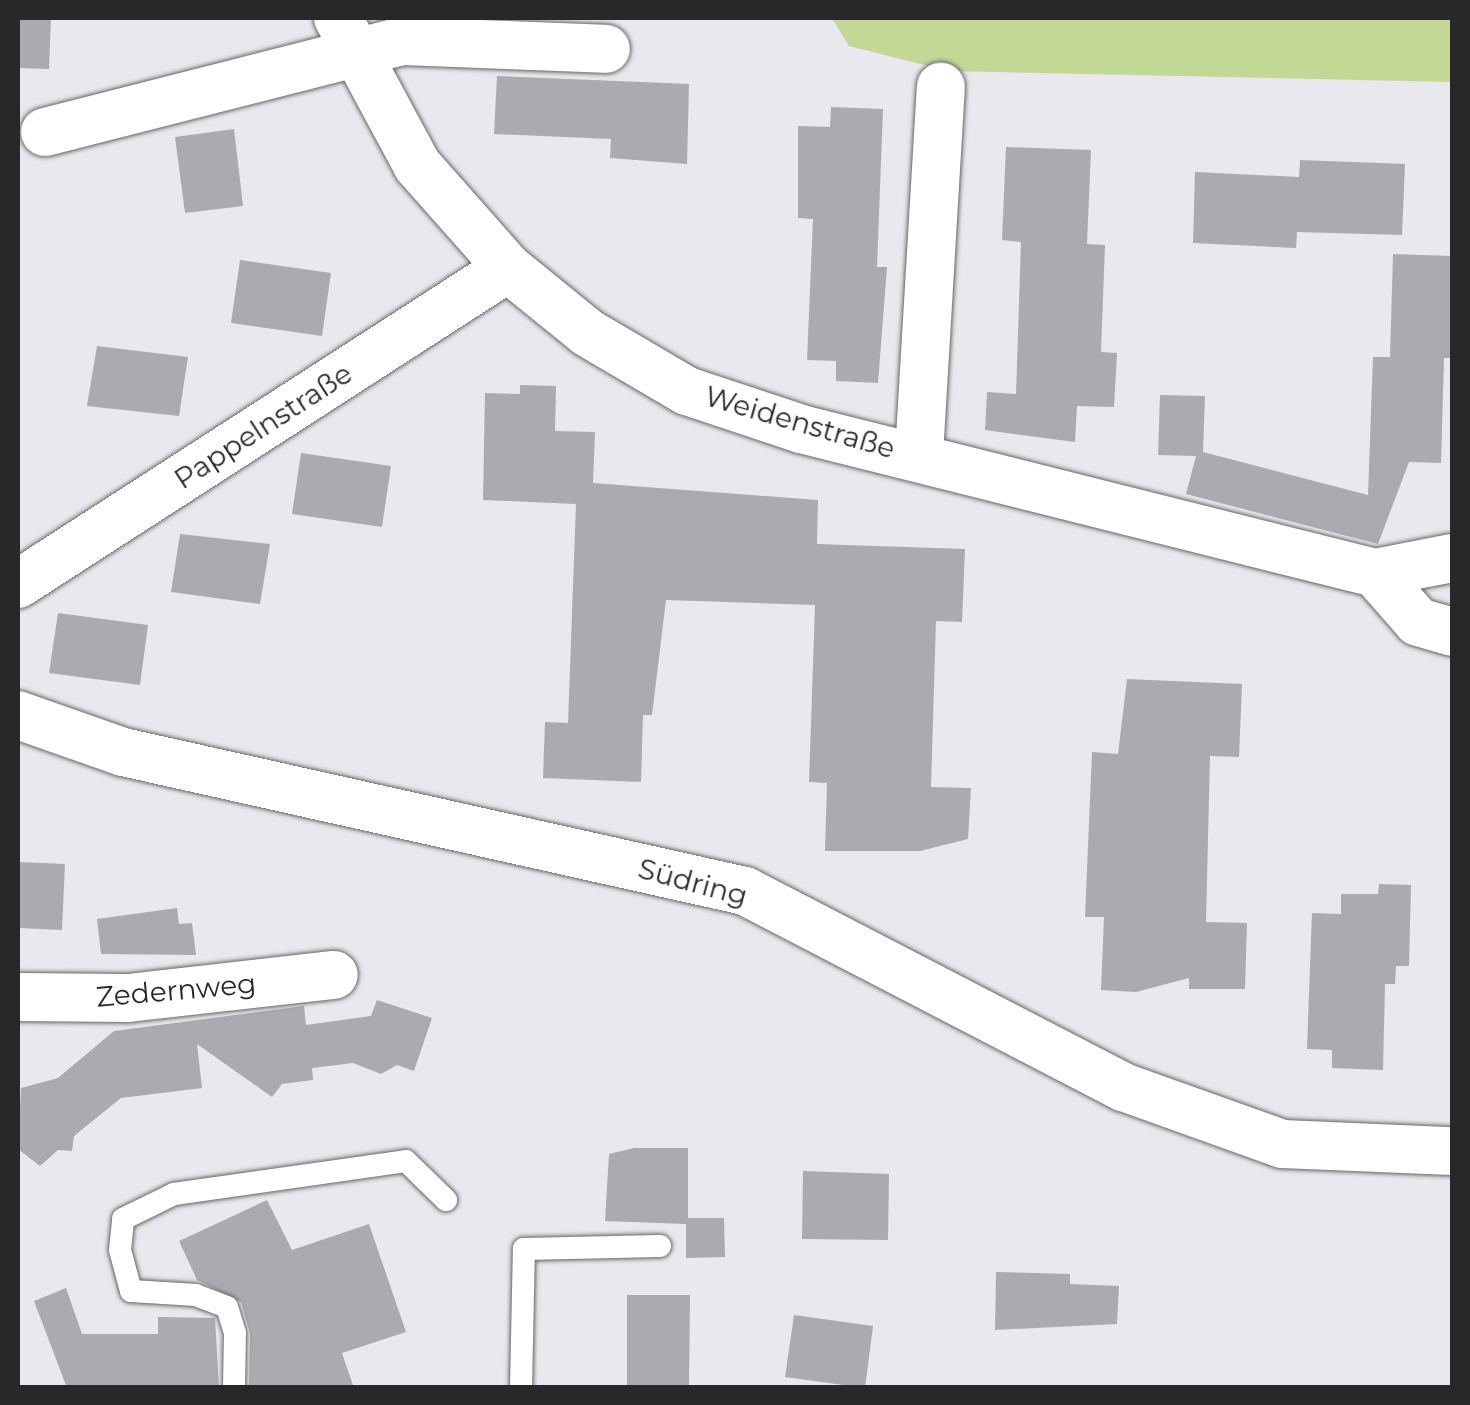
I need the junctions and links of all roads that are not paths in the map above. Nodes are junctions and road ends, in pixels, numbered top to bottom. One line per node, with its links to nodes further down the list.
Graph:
1 (346, 34): 2 (street); 4 (street); 5 (street, Weidenstraße)
2 (606, 48)
3 (941, 86): 6 (street, Weidenstraße)
4 (45, 132)
5 (508, 268): 6 (street, Weidenstraße); 9 (street, Pappelnstraße)
6 (919, 455): 8 (street, Weidenstraße)
7 (1452, 558): 8 (street, Weidenstraße)
8 (1375, 573): 10 (street)
9 (18, 584)
10 (1452, 632)
11 (18, 715): 14 (street, Südring)
12 (334, 975): 13 (street, Zedernweg)
13 (18, 996)
14 (1452, 1151)
15 (446, 1200): 17 (lane)
16 (660, 1246): 18 (lane)
17 (234, 1388)
18 (520, 1388)

